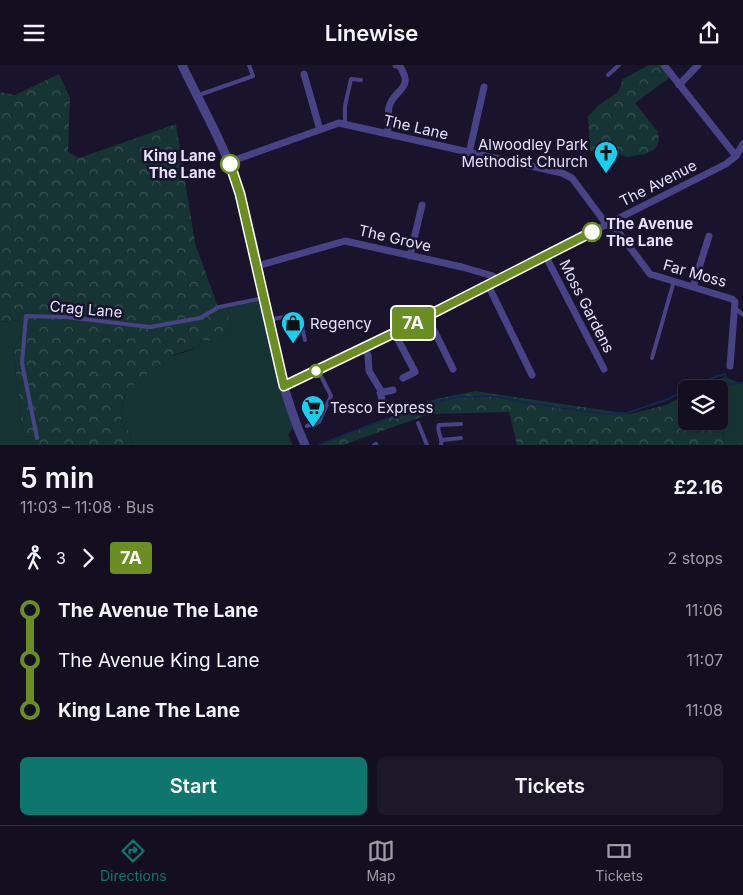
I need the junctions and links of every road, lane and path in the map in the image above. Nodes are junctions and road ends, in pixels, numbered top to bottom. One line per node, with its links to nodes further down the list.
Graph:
1 (182, 65): 12 (street)
2 (249, 65): 12 (lane)
3 (396, 65): 15 (street)
4 (619, 65): 8 (lane)
5 (664, 65): 10 (street)
6 (698, 65): 10 (street)
7 (304, 74): 14 (street)
8 (608, 75)
9 (361, 80): 13 (lane)
10 (679, 85): 16 (street)
11 (484, 87): 17 (street)
12 (196, 95): 18 (street)
13 (345, 125): 14 (street, The Lane); 15 (street, The Lane)
14 (320, 130): 18 (street, The Lane)
15 (387, 134): 17 (street, The Lane)
16 (740, 151): 20 (street, The Avenue)
17 (469, 153): 20 (street, The Lane)
18 (229, 162): 24 (street)
19 (422, 205): 23 (street)
20 (609, 223): 22 (street, The Avenue); 26 (street, Far Moss)
21 (709, 236): 28 (street)
22 (545, 255): 25 (street, The Avenue); 41 (street, Moss Gardens)
23 (410, 256): 24 (street, The Grove); 25 (street, The Grove)
24 (257, 266): 29 (street)
25 (496, 281): 27 (street, The Avenue)
26 (674, 281): 28 (street, Far Moss); 38 (lane)
27 (488, 285): 32 (street, The Avenue); 43 (street)
28 (693, 287): 31 (street, Far Moss)
29 (263, 298): 30 (lane); 34 (street); 52 (lane, Crag Lane)
30 (249, 304)
31 (735, 305): 33 (lane); 39 (street)
32 (427, 315): 35 (street, The Avenue); 40 (street)
33 (743, 315)
34 (268, 320): 36 (lane); 45 (street)
35 (394, 333): 37 (street, The Avenue); 44 (street)
36 (304, 341)
37 (364, 347): 42 (street, The Avenue); 47 (street)
38 (652, 358)
39 (730, 366)
40 (454, 369)
41 (604, 369)
42 (318, 370): 45 (street, The Avenue); 51 (lane)
43 (532, 375)
44 (403, 378)
45 (284, 386): 55 (street)
46 (393, 390): 47 (street)
47 (380, 393): 48 (street)
48 (382, 401)
49 (418, 423): 56 (lane)
50 (460, 424): 54 (lane)
51 (307, 426)
52 (37, 438)
53 (461, 439): 54 (lane)
54 (442, 440): 57 (lane)
55 (305, 445)
56 (427, 445)
57 (441, 445)

